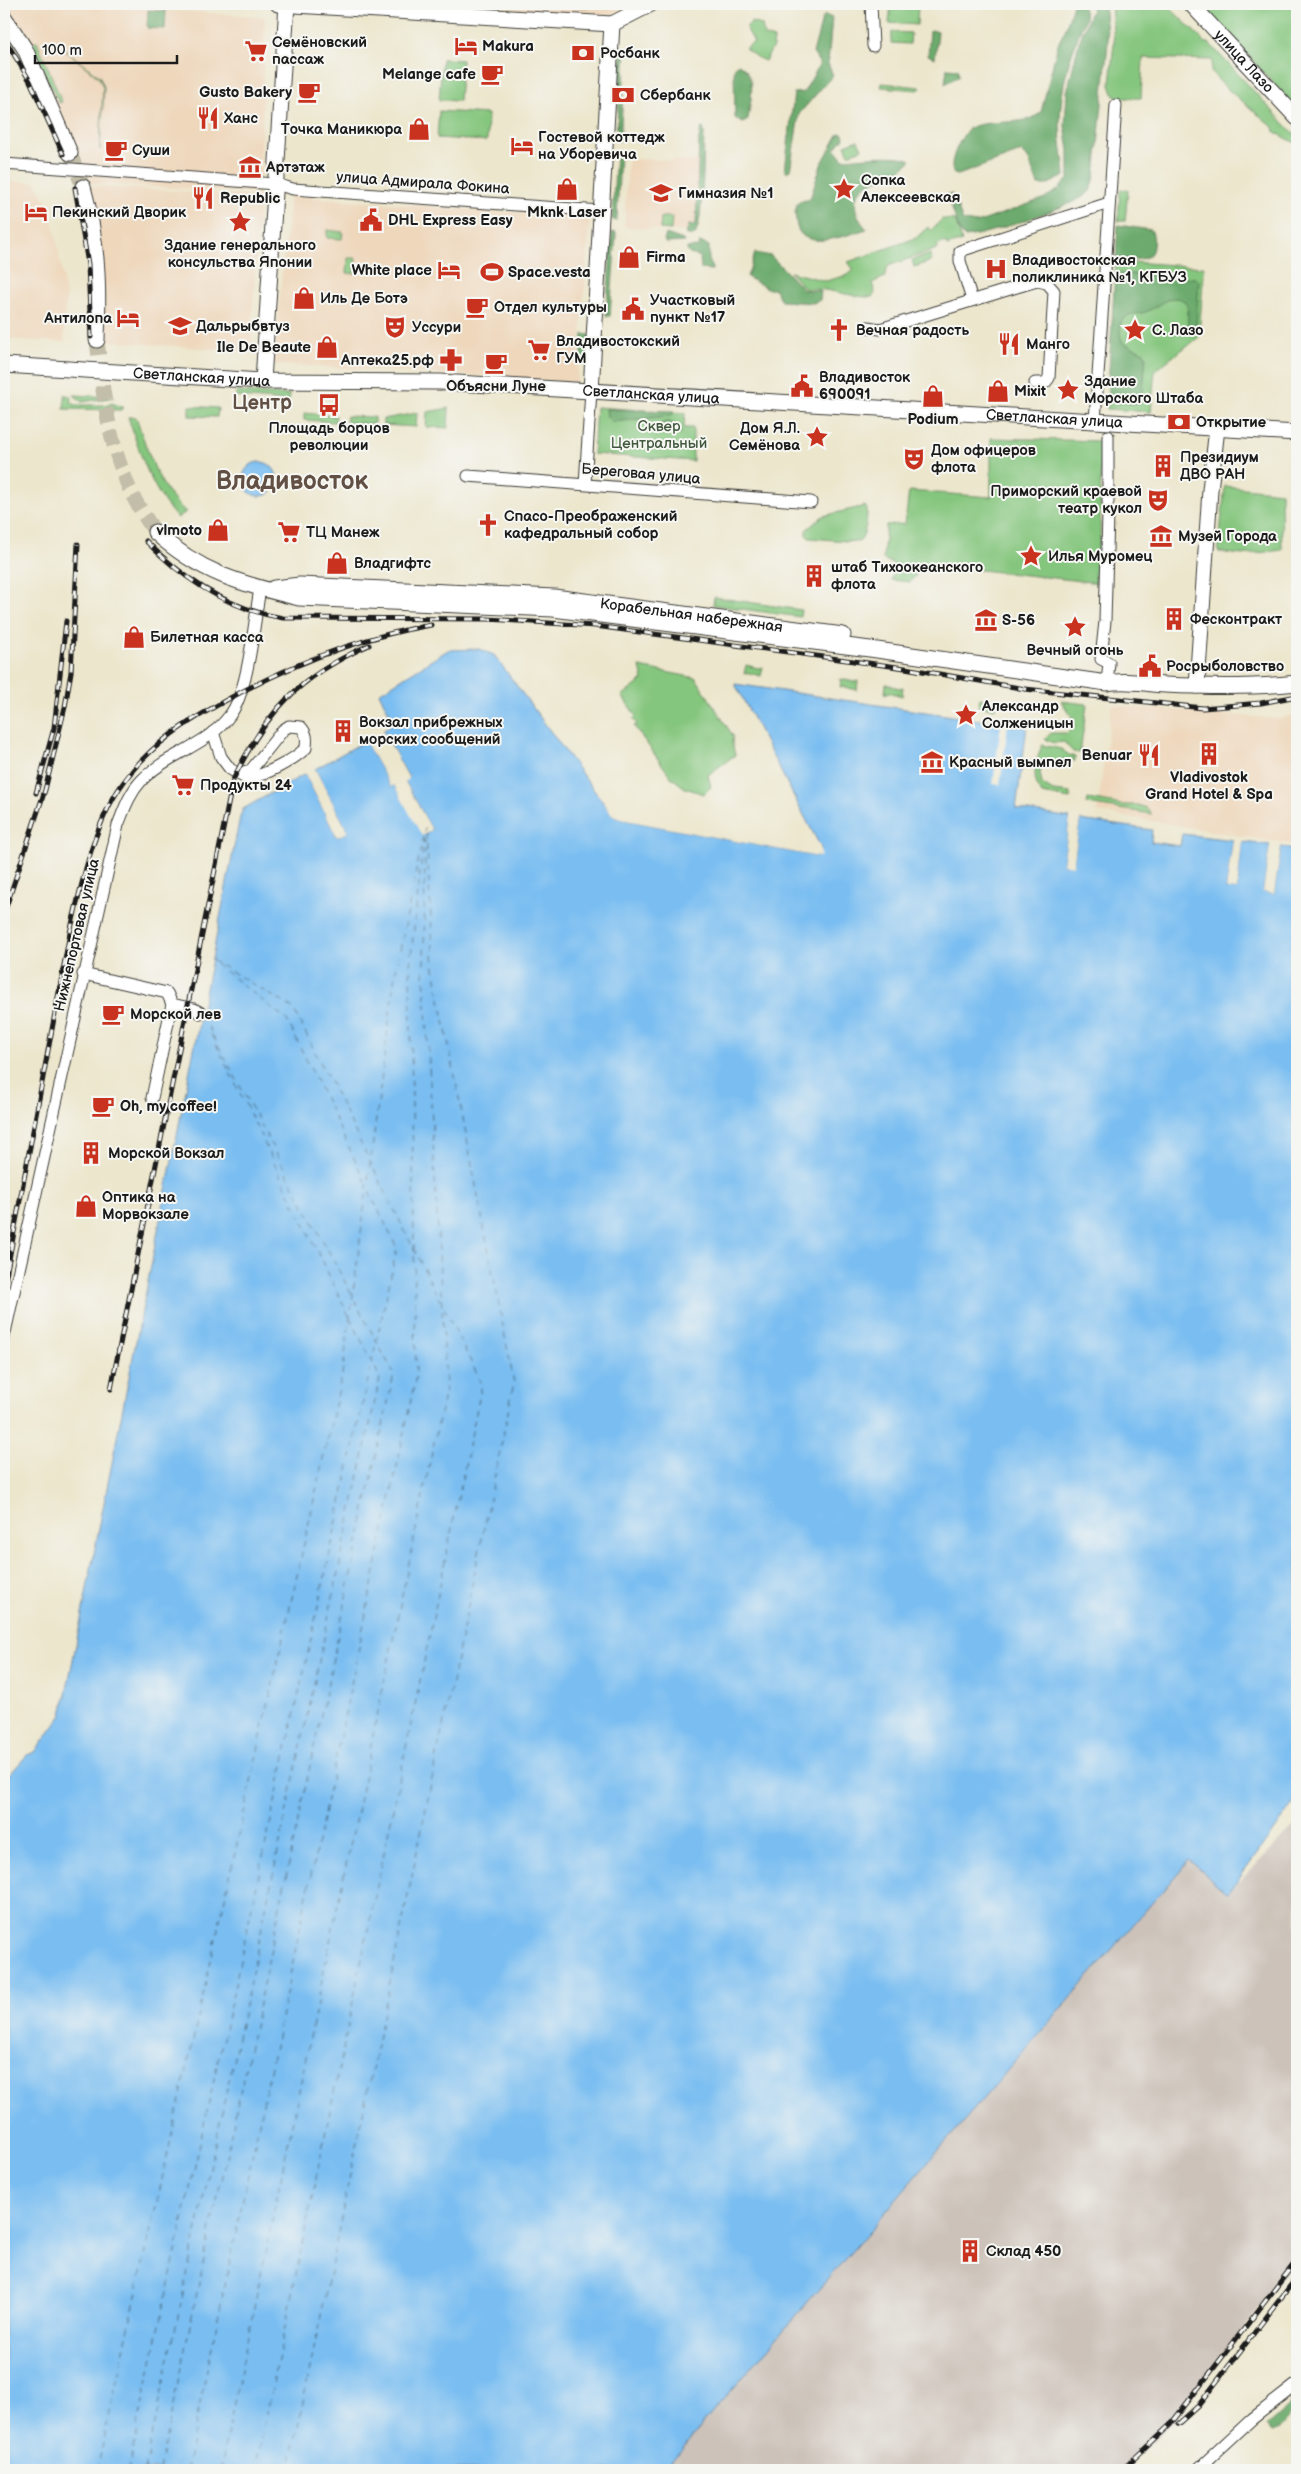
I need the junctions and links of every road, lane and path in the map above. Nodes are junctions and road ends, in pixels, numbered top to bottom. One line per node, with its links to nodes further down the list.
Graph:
1 (278, 4): 2 (main road)
2 (287, 4): 6 (main road); 14 (main road)
3 (651, 4): 8 (main road)
4 (871, 4): 9 (street)
5 (1191, 4): 11 (main road, улица Лазо)
6 (419, 8): 8 (main road)
7 (4, 17): 12 (main road)
8 (612, 24): 17 (main road)
9 (873, 46)
10 (1116, 106): 16 (street)
11 (1297, 118)
12 (70, 153)
13 (4, 164): 14 (street, улица Адмирала Фокина)
14 (275, 184): 17 (street, улица Адмирала Фокина); 22 (main road)
15 (83, 187): 20 (main road)
16 (1109, 204): 18 (street); 25 (street)
17 (601, 211): 24 (main road)
18 (972, 300): 19 (street); 23 (street)
19 (868, 327)
20 (97, 340)
21 (4, 365): 22 (main road, Светланская улица)
22 (263, 381): 24 (main road, Светланская улица)
23 (1035, 383)
24 (591, 391): 25 (main road, Светланская улица); 30 (street)
25 (1095, 421): 26 (main road, Светланская улица)
26 (1217, 428): 27 (main road, Светланская улица); 38 (main road)
27 (1297, 433)
28 (1108, 436): 32 (street)
29 (468, 476): 30 (street, Береговая улица)
30 (585, 484): 31 (street, Береговая улица)
31 (811, 502)
32 (1108, 502)
33 (1108, 514): 36 (street)
34 (154, 532): 35 (main road, Корабельная набережная)
35 (260, 589): 36 (main road, Корабельная набережная); 39 (street, Нижнепортовая улица)
36 (1112, 680): 38 (main road, Корабельная набережная)
37 (1297, 683): 38 (main road, Корабельная набережная)
38 (1197, 686)
39 (213, 732): 40 (street); 41 (street, Нижнепортовая улица)
40 (239, 773): 40 (street)
41 (83, 974): 42 (street); 45 (street, Нижнепортовая улица)
42 (172, 1004): 43 (street); 44 (street)
43 (201, 1013)
44 (152, 1098)
45 (4, 1337)
46 (1297, 2384): 47 (street)
47 (1197, 2470)

